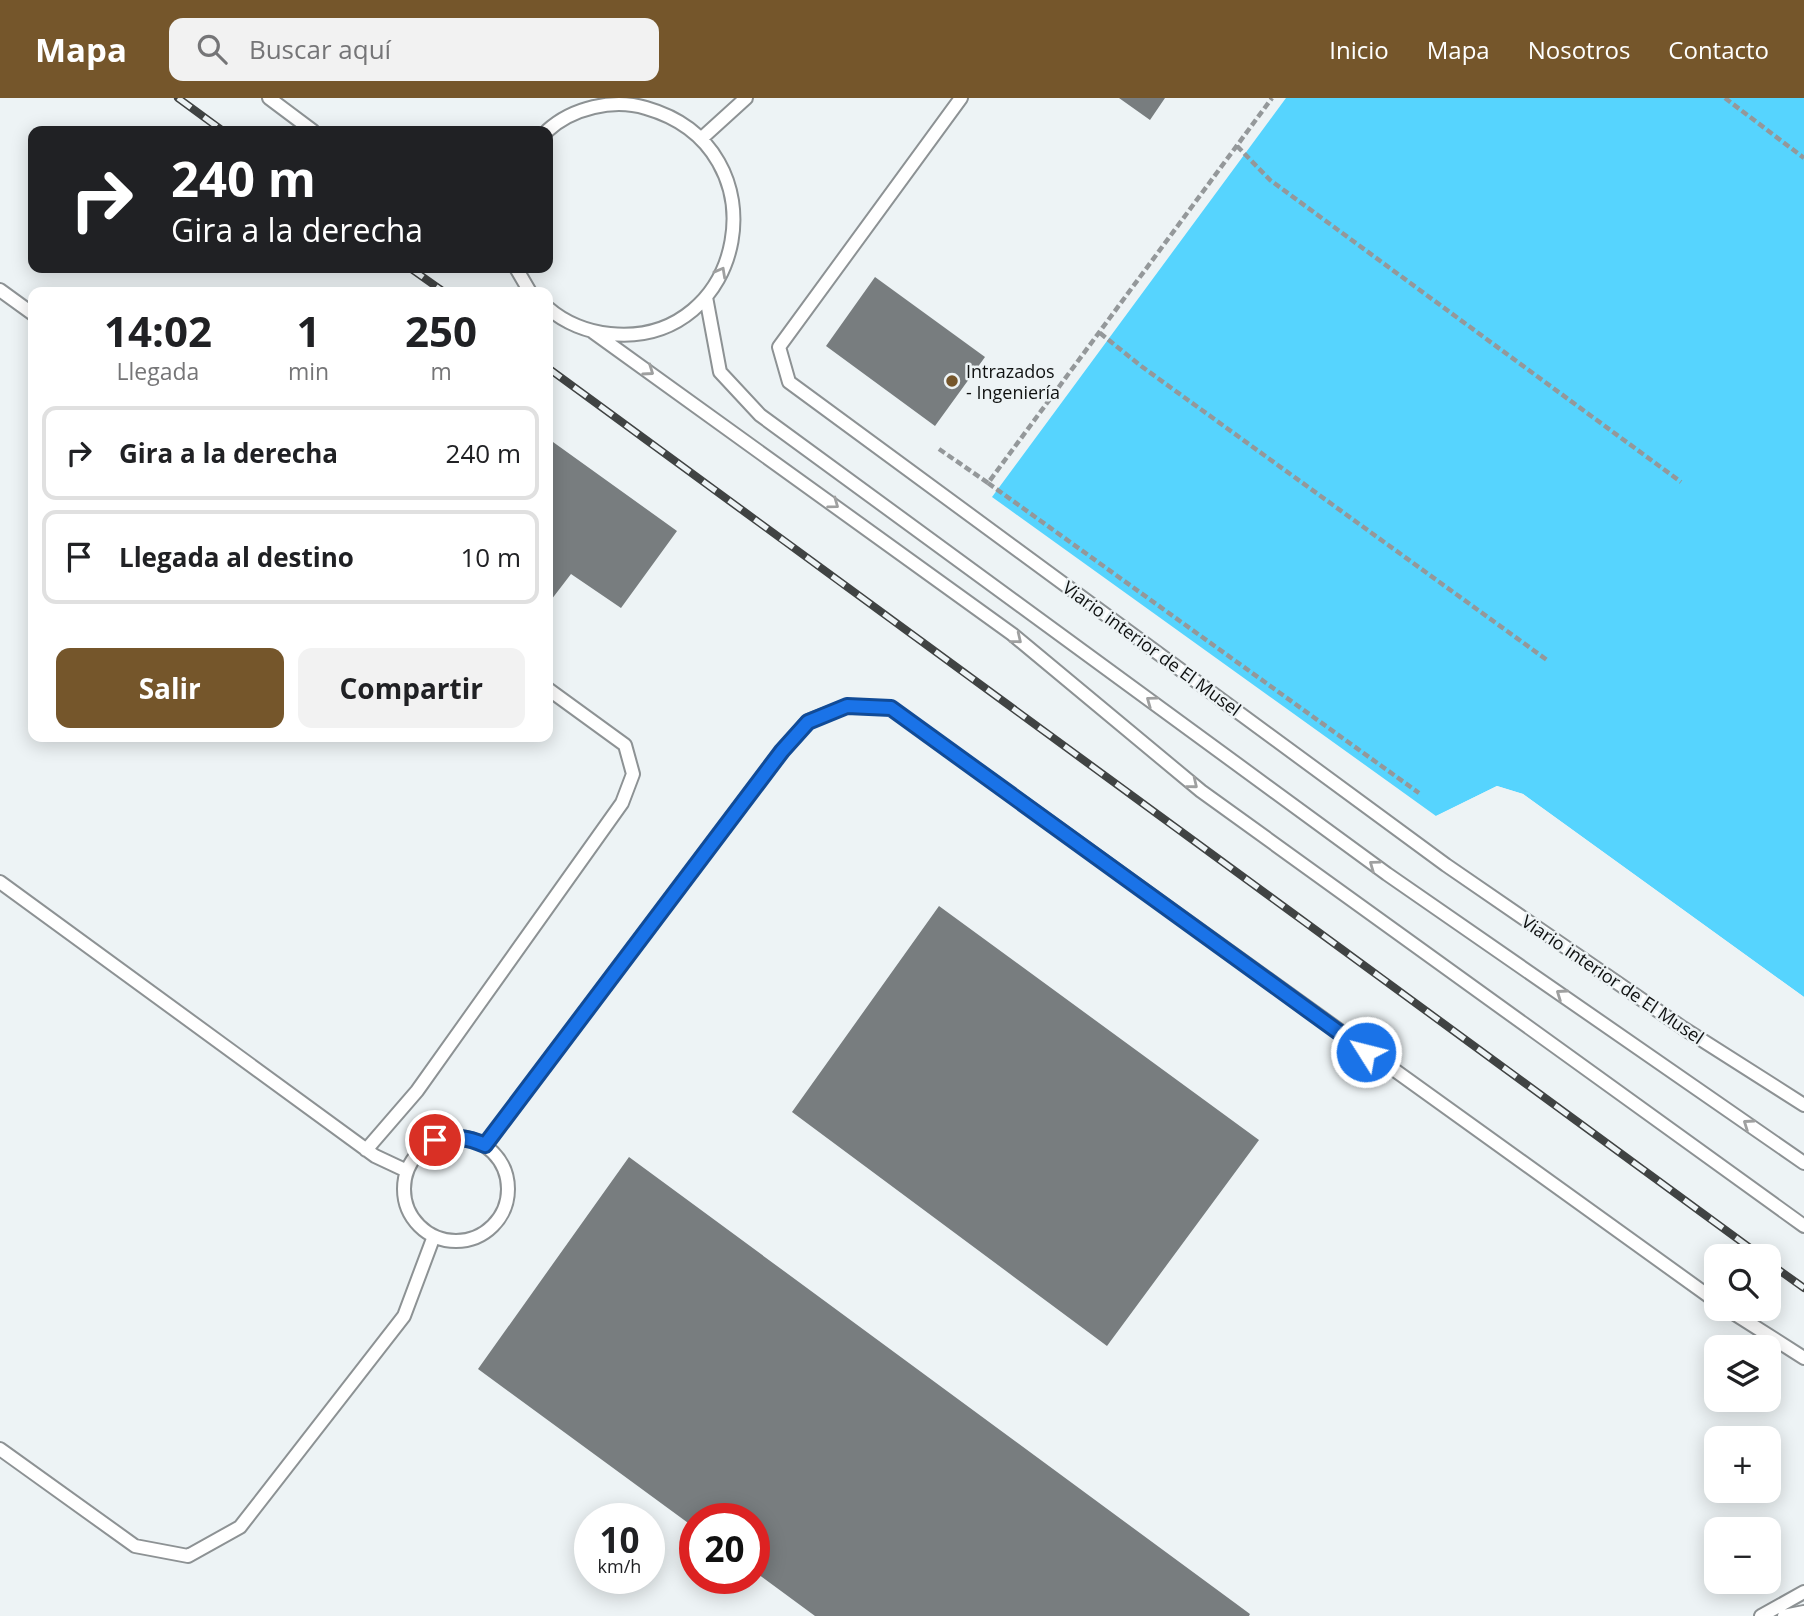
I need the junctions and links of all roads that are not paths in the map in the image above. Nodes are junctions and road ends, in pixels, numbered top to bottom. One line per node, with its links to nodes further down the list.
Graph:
1 (269, 98): 4 (lane)
2 (746, 98): 6 (lane)
3 (961, 98): 14 (lane, Viario interior de El Musel)
4 (306, 126)
5 (553, 126): 6 (lane)
6 (702, 138): 8 (lane, one-way to 6)
7 (0, 290): 9 (lane)
8 (706, 297): 11 (lane); 17 (lane, one-way to 8)
9 (28, 310)
10 (553, 313): 11 (lane)
11 (593, 332): 19 (lane, one-way to 19)
12 (553, 693): 16 (lane)
13 (0, 881): 16 (lane)
14 (1804, 1105)
15 (485, 1145): 18 (lane); 20 (lane); 21 (lane)
16 (366, 1150): 18 (lane)
17 (1804, 1163)
18 (407, 1171): 20 (lane)
19 (1804, 1226)
20 (434, 1236): 24 (lane)
21 (1704, 1293)
22 (1746, 1321): 23 (lane)
23 (1804, 1358)
24 (0, 1449)
25 (1804, 1592): 27 (lane)
26 (1804, 1612): 28 (lane)
27 (1761, 1616)
28 (1784, 1616)

